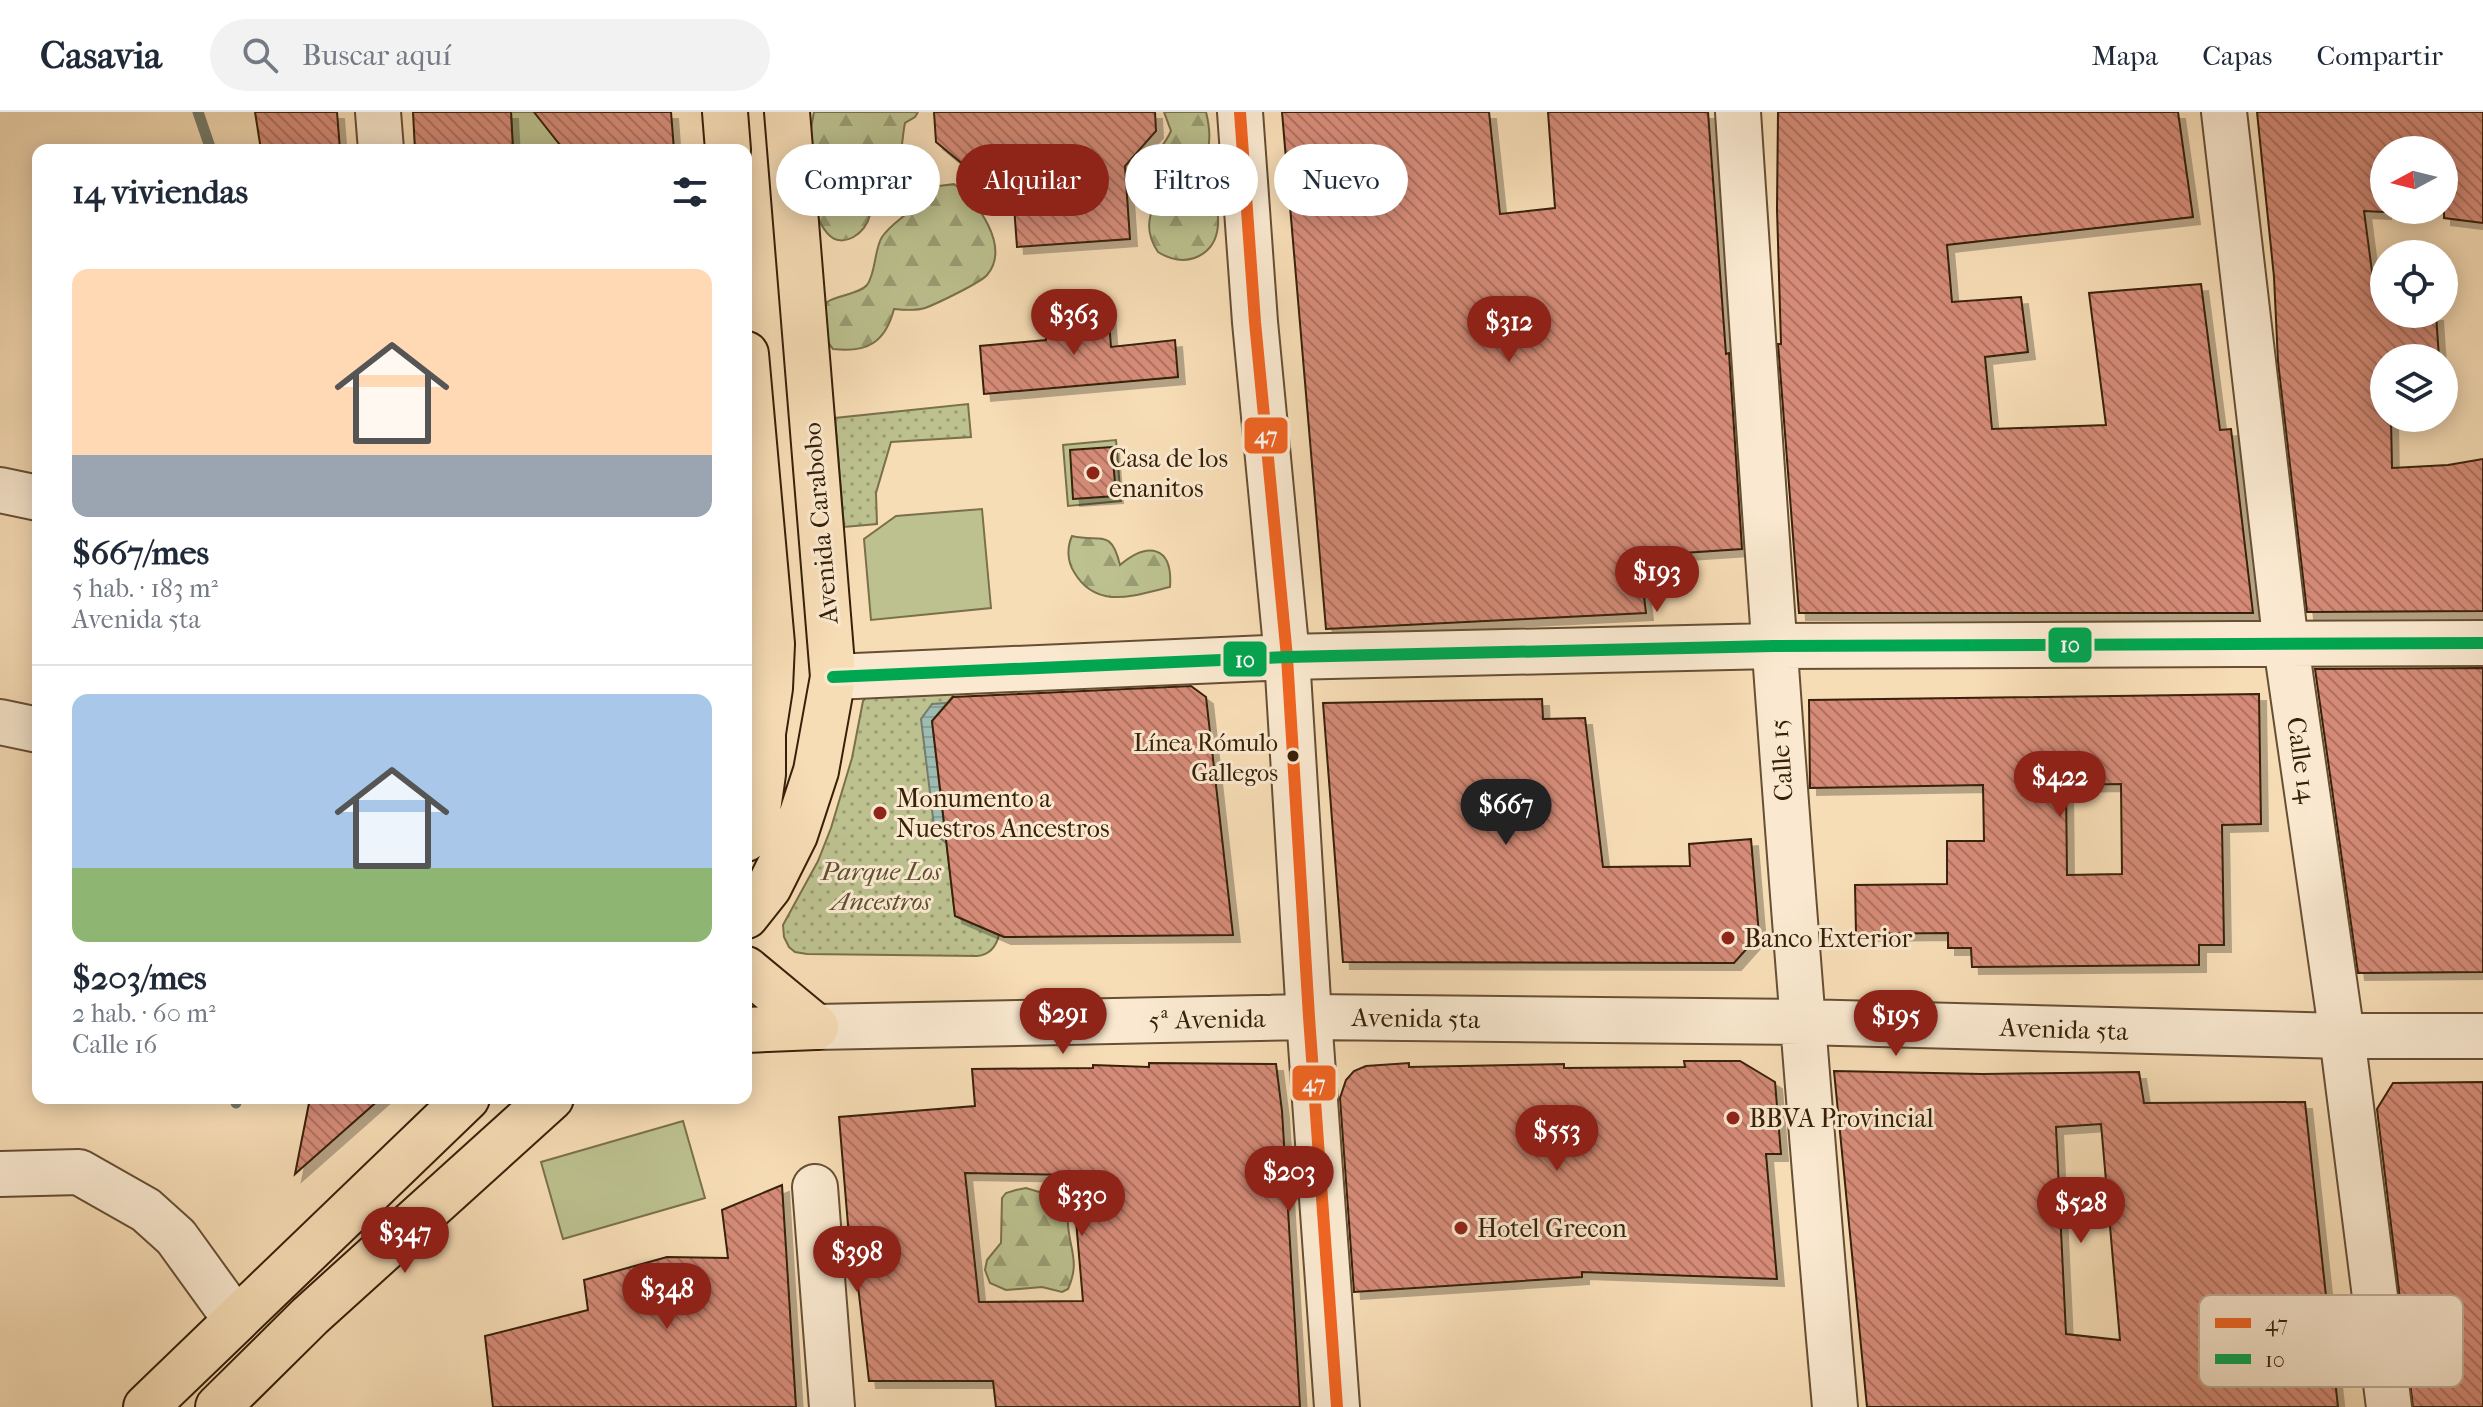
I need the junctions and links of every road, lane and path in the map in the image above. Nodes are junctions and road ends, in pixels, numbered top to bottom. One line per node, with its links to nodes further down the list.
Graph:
1 (378, 112): 7 (street)
2 (725, 112): 8 (main road)
3 (787, 112): 16 (main road, Avenida Carabobo)
4 (1240, 112): 15 (street)
5 (1738, 112): 14 (street, Calle 15)
6 (2224, 112): 13 (street, Calle 14)
7 (381, 144)
8 (728, 144)
9 (752, 421): 19 (main road)
10 (0, 490): 11 (street)
11 (32, 497)
12 (2483, 643): 13 (street)
13 (2286, 645): 14 (street); 27 (street, Calle 14)
14 (1773, 646): 15 (street); 24 (street, Calle 15)
15 (1287, 657): 16 (street); 23 (street)
16 (833, 677): 21 (main road, Avenida Carabobo)
17 (0, 722): 18 (street)
18 (32, 729)
19 (755, 749): 20 (main road)
20 (752, 827)
21 (752, 908)
22 (752, 974): 25 (main road)
23 (1309, 1017): 24 (street, Avenida 5ta); 25 (street, 5ª Avenida); 39 (street)
24 (1801, 1022): 27 (street, Avenida 5ta); 40 (street, Calle 15)
25 (816, 1027): 26 (main road)
26 (752, 1030)
27 (2342, 1036): 28 (street, Avenida 5ta); 33 (street, Calle 14)
28 (2483, 1036)
29 (544, 1104): 37 (main road)
30 (448, 1108): 34 (main road)
31 (0, 1174): 34 (street)
32 (815, 1187): 38 (street)
33 (2375, 1295)
34 (236, 1320): 36 (main road)
35 (2386, 1387): 41 (street, Calle 14)
36 (146, 1407)
37 (218, 1407)
38 (832, 1407)
39 (1337, 1407)
40 (1835, 1407)
41 (2389, 1407)

